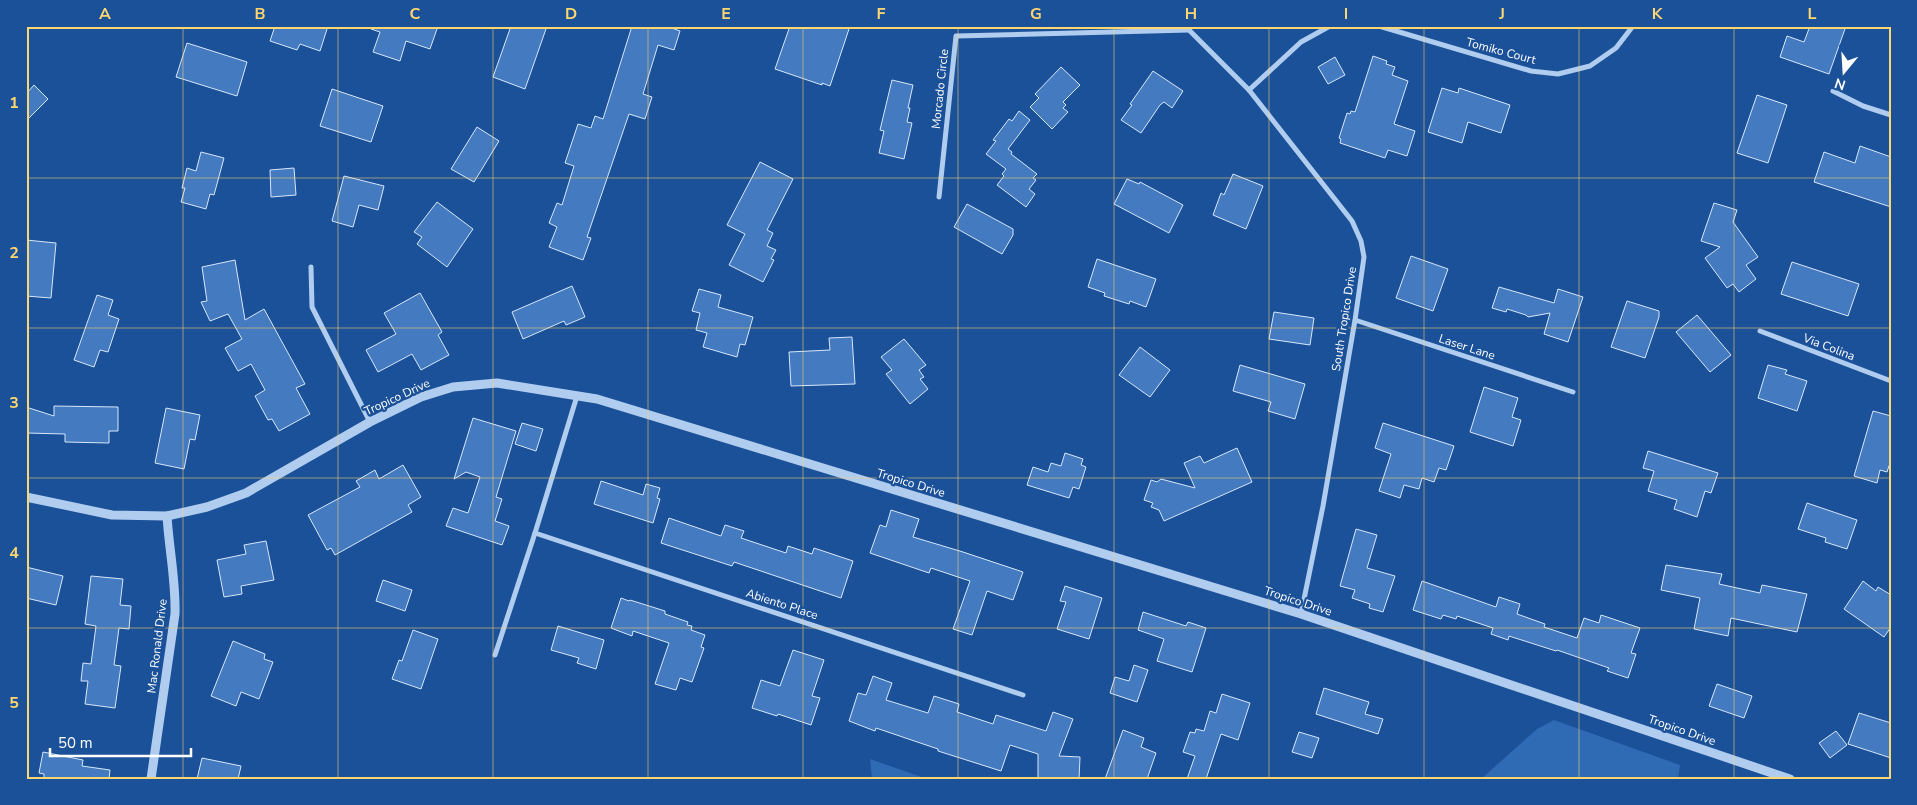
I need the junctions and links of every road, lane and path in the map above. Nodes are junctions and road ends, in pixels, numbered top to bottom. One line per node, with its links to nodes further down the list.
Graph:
1 (1330, 26): 5 (street)
2 (1380, 26): 3 (street, Tomiko Court)
3 (1633, 26)
4 (1188, 28): 5 (street, South Tropico Drive); 8 (street, Morcado Circle)
5 (1249, 90): 10 (street, South Tropico Drive)
6 (1833, 91): 7 (street)
7 (1891, 115)
8 (939, 197)
9 (311, 267): 15 (street)
10 (1355, 320): 13 (street, Laser Lane); 19 (street, South Tropico Drive)
11 (1760, 331): 12 (street, Via Colina)
12 (1891, 381)
13 (1573, 392)
14 (577, 395): 15 (street, Tropico Drive); 18 (street); 19 (street, Tropico Drive)
15 (370, 422): 17 (street, Tropico Drive)
16 (26, 497): 17 (street, Tropico Drive)
17 (167, 516): 22 (street, Mac Ronald Drive)
18 (535, 533): 20 (street); 21 (street, Abiento Place)
19 (1301, 614): 23 (street, Tropico Drive)
20 (495, 655)
21 (1023, 695)
22 (151, 779)
23 (1790, 779)

